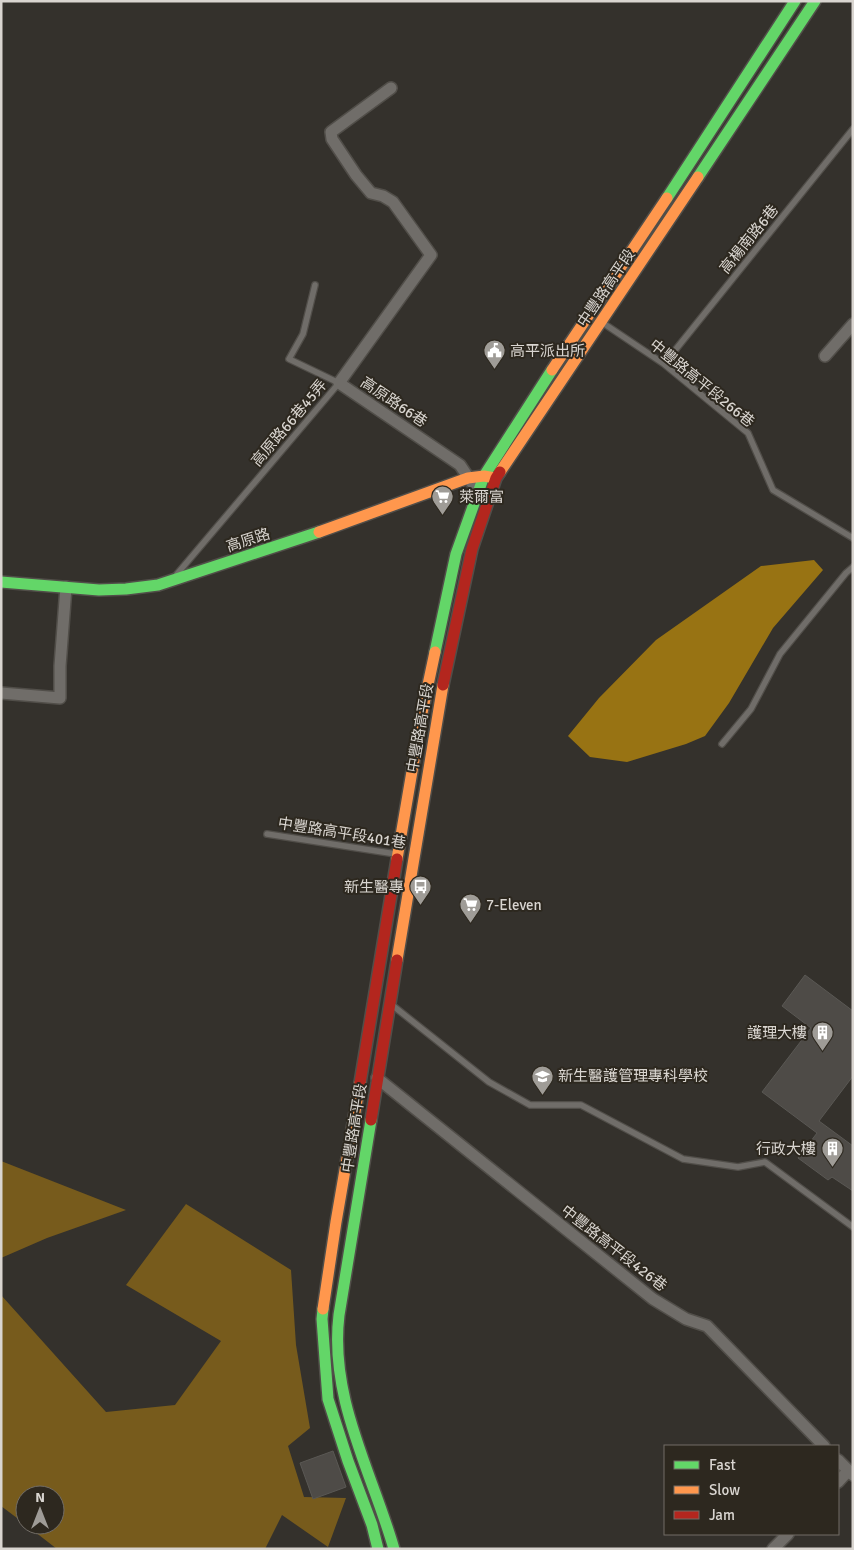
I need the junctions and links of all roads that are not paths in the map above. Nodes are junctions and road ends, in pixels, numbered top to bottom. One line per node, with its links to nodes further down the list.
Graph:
1 (795, 1): 6 (main road, 中豐路高平段)
2 (815, 1): 7 (main road, 中豐路高平段)
3 (391, 88): 11 (street, 高原路66巷)
4 (853, 129): 10 (lane, 高楊南路6巷)
5 (315, 285): 11 (lane, 高原路66巷45弄)
6 (588, 316): 7 (lane, 中豐路高平段266巷); 12 (main road, 中豐路高平段)
7 (601, 322): 10 (lane, 中豐路高平段266巷); 14 (main road, 中豐路高平段)
8 (853, 324): 9 (street)
9 (825, 356)
10 (664, 364): 16 (lane, 中豐路高平段266巷)
11 (339, 383): 13 (street, 高原路66巷); 19 (lane, 高原路66巷45弄)
12 (484, 476): 13 (main road, 高原路); 14 (main road, 高原路); 15 (main road, 中豐路高平段)
13 (468, 478): 15 (street, 高原路66巷); 19 (main road, 高原路)
14 (496, 478): 25 (main road, 中豐路高平段)
15 (478, 493): 24 (main road, 中豐路高平段)
16 (853, 538)
17 (853, 567): 22 (lane)
18 (2, 581): 20 (main road, 高原路)
19 (171, 581): 20 (main road, 高原路)
20 (66, 587): 21 (street)
21 (1, 693)
22 (722, 744)
23 (267, 834): 24 (lane, 中豐路高平段401巷)
24 (398, 854): 25 (lane, 中豐路高平段401巷); 26 (main road, 中豐路高平段)
25 (413, 857): 27 (main road, 中豐路高平段)
26 (374, 1000): 27 (lane); 29 (main road, 中豐路高平段)
27 (389, 1003): 28 (main road, 中豐路高平段); 31 (lane)
28 (377, 1078): 30 (main road, 中豐路高平段); 32 (street, 中豐路高平段426巷)
29 (341, 1192): 30 (main road); 37 (main road, 中豐路高平段)
30 (358, 1195): 38 (main road, 中豐路高平段)
31 (853, 1227)
32 (823, 1445)
33 (839, 1461): 34 (street)
34 (851, 1473): 35 (street)
35 (839, 1481)
36 (787, 1535): 39 (street)
37 (378, 1549)
38 (394, 1549)
39 (774, 1549)

